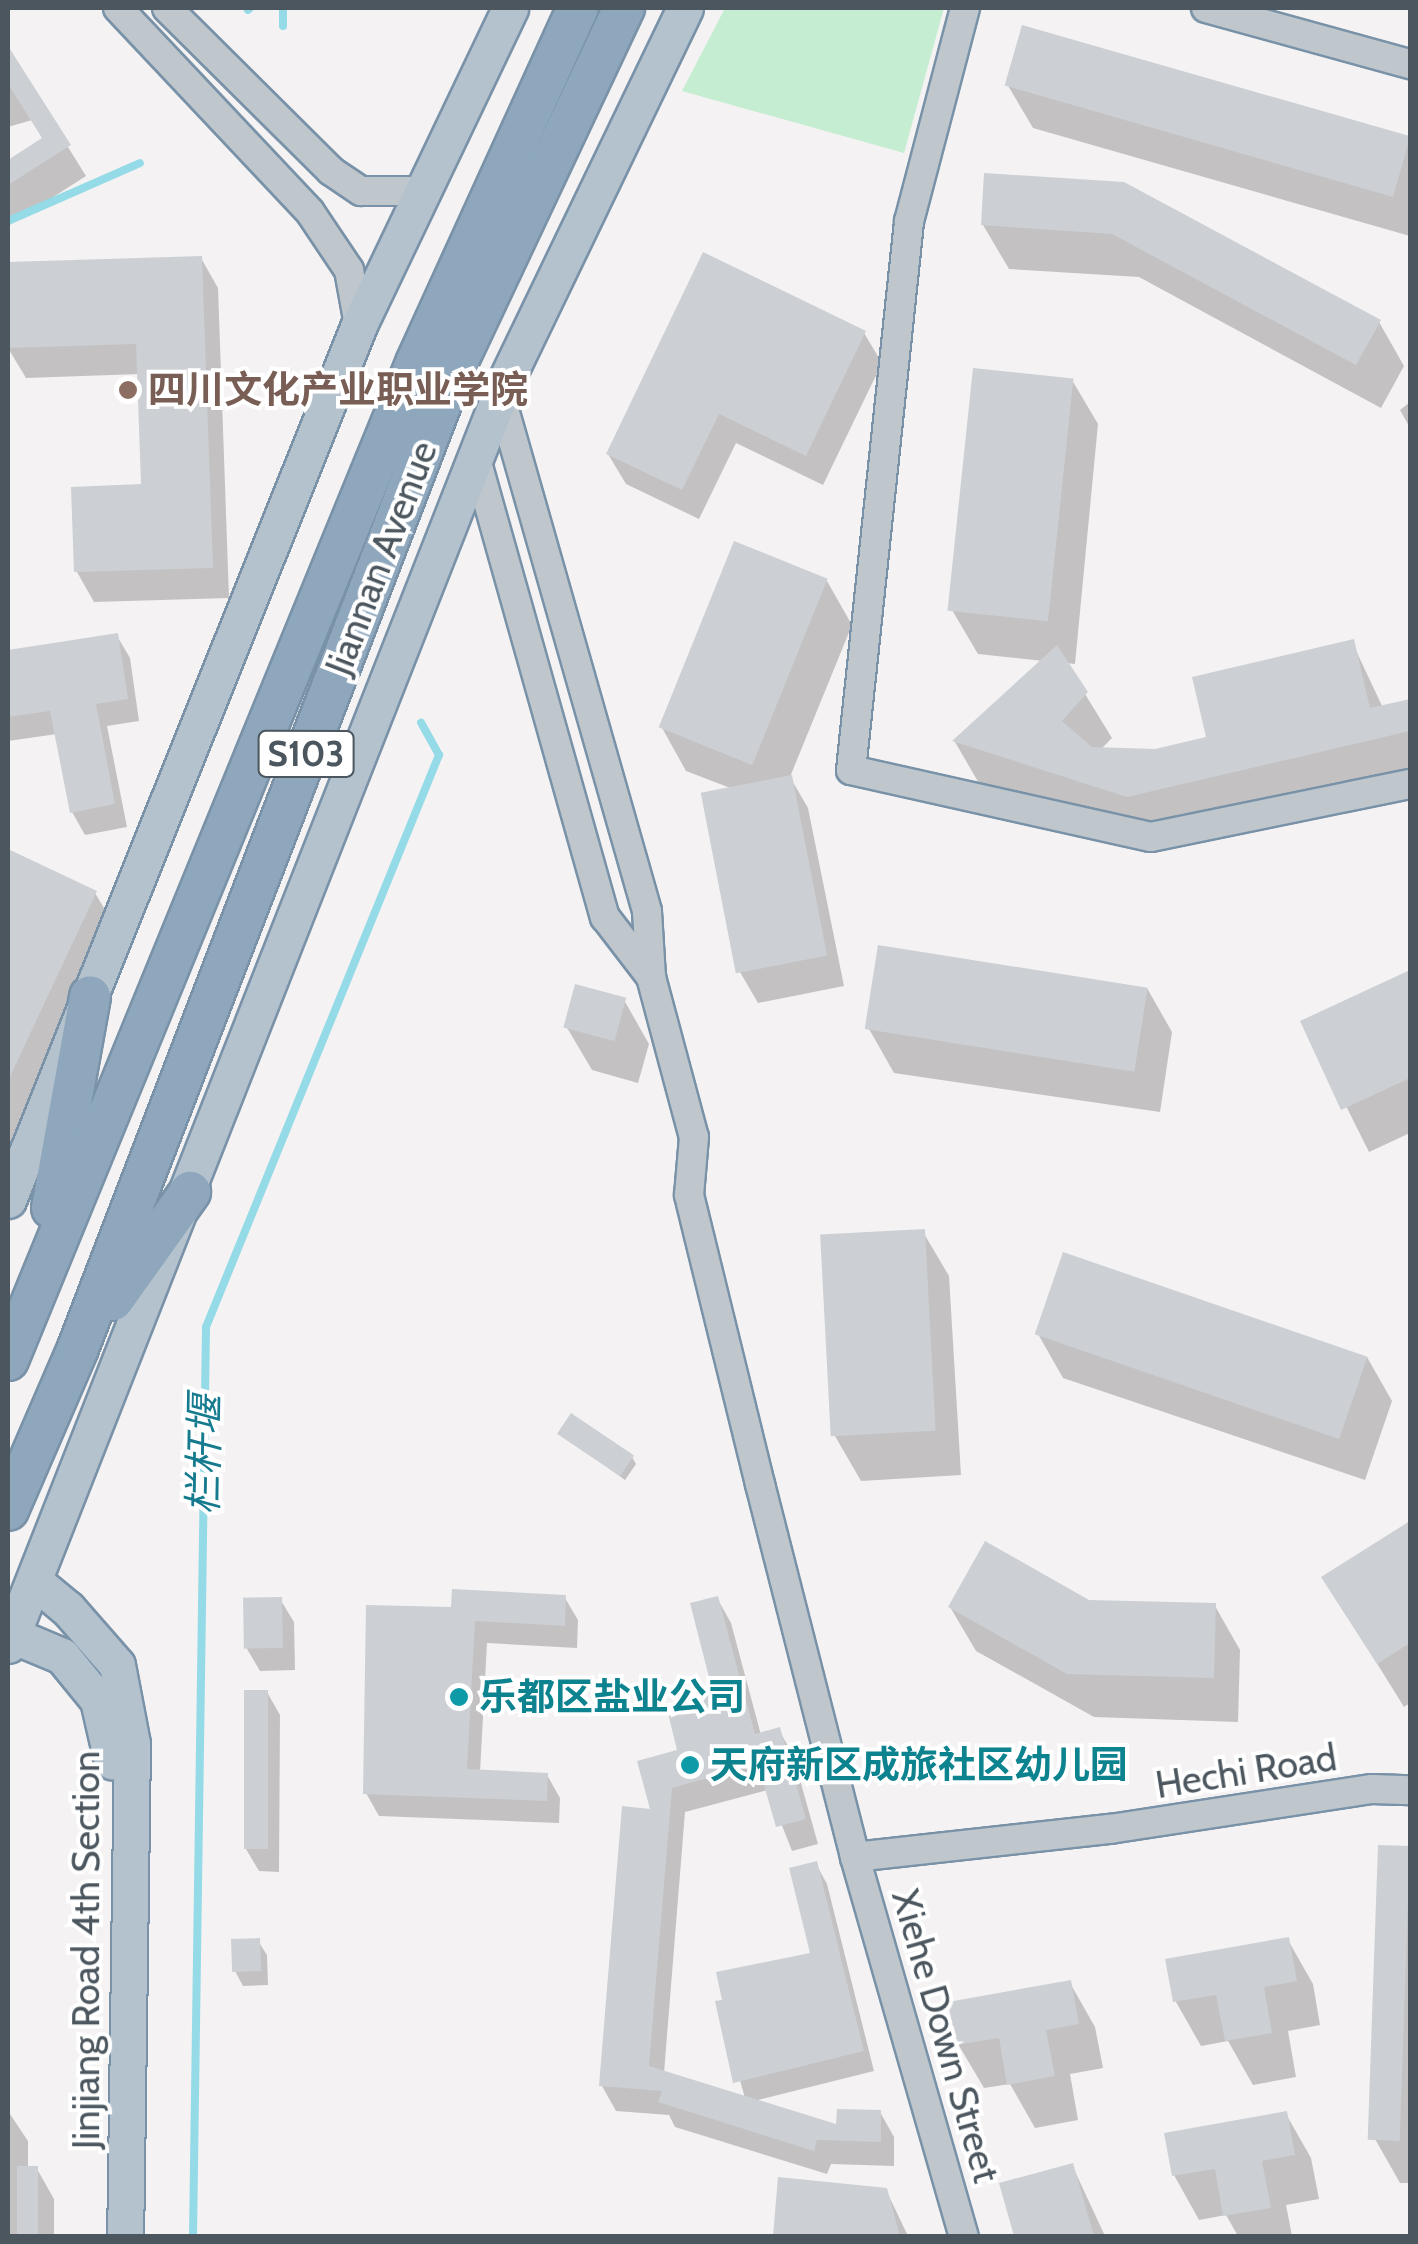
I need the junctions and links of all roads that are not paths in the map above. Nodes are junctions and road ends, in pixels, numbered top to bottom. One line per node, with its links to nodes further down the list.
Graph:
1 (118, 8): 11 (street)
2 (168, 8): 10 (street)
3 (510, 8): 10 (main road)
4 (578, 8): 19 (highway, Jiannan Avenue / S103)
5 (624, 8): 20 (highway, Jiannan Avenue / S103)
6 (686, 8): 12 (main road)
7 (966, 8): 14 (street)
8 (1206, 8): 9 (street)
9 (1410, 64)
10 (423, 191): 11 (main road)
11 (359, 325): 16 (main road)
12 (500, 395): 13 (main road); 15 (street)
13 (476, 459): 15 (street); 17 (main road)
14 (1410, 784)
15 (651, 978): 26 (street, Xiehe Down Street)
16 (90, 996): 18 (main road); 19 (highway)
17 (190, 1192): 20 (highway); 23 (main road)
18 (8, 1200)
19 (39, 1284): 21 (highway, Jiannan Avenue / S103)
20 (78, 1348): 22 (highway, Jiannan Avenue / S103)
21 (8, 1360)
22 (8, 1510)
23 (34, 1581): 24 (main road); 28 (main road, Jinjiang Road 4th Section)
24 (10, 1640): 27 (main road, Jinjiang Road 4th Section)
25 (1410, 1790): 26 (street, Hechi Road)
26 (855, 1857): 29 (street, Xiehe Down Street)
27 (104, 2236)
28 (125, 2236)
29 (964, 2236)

